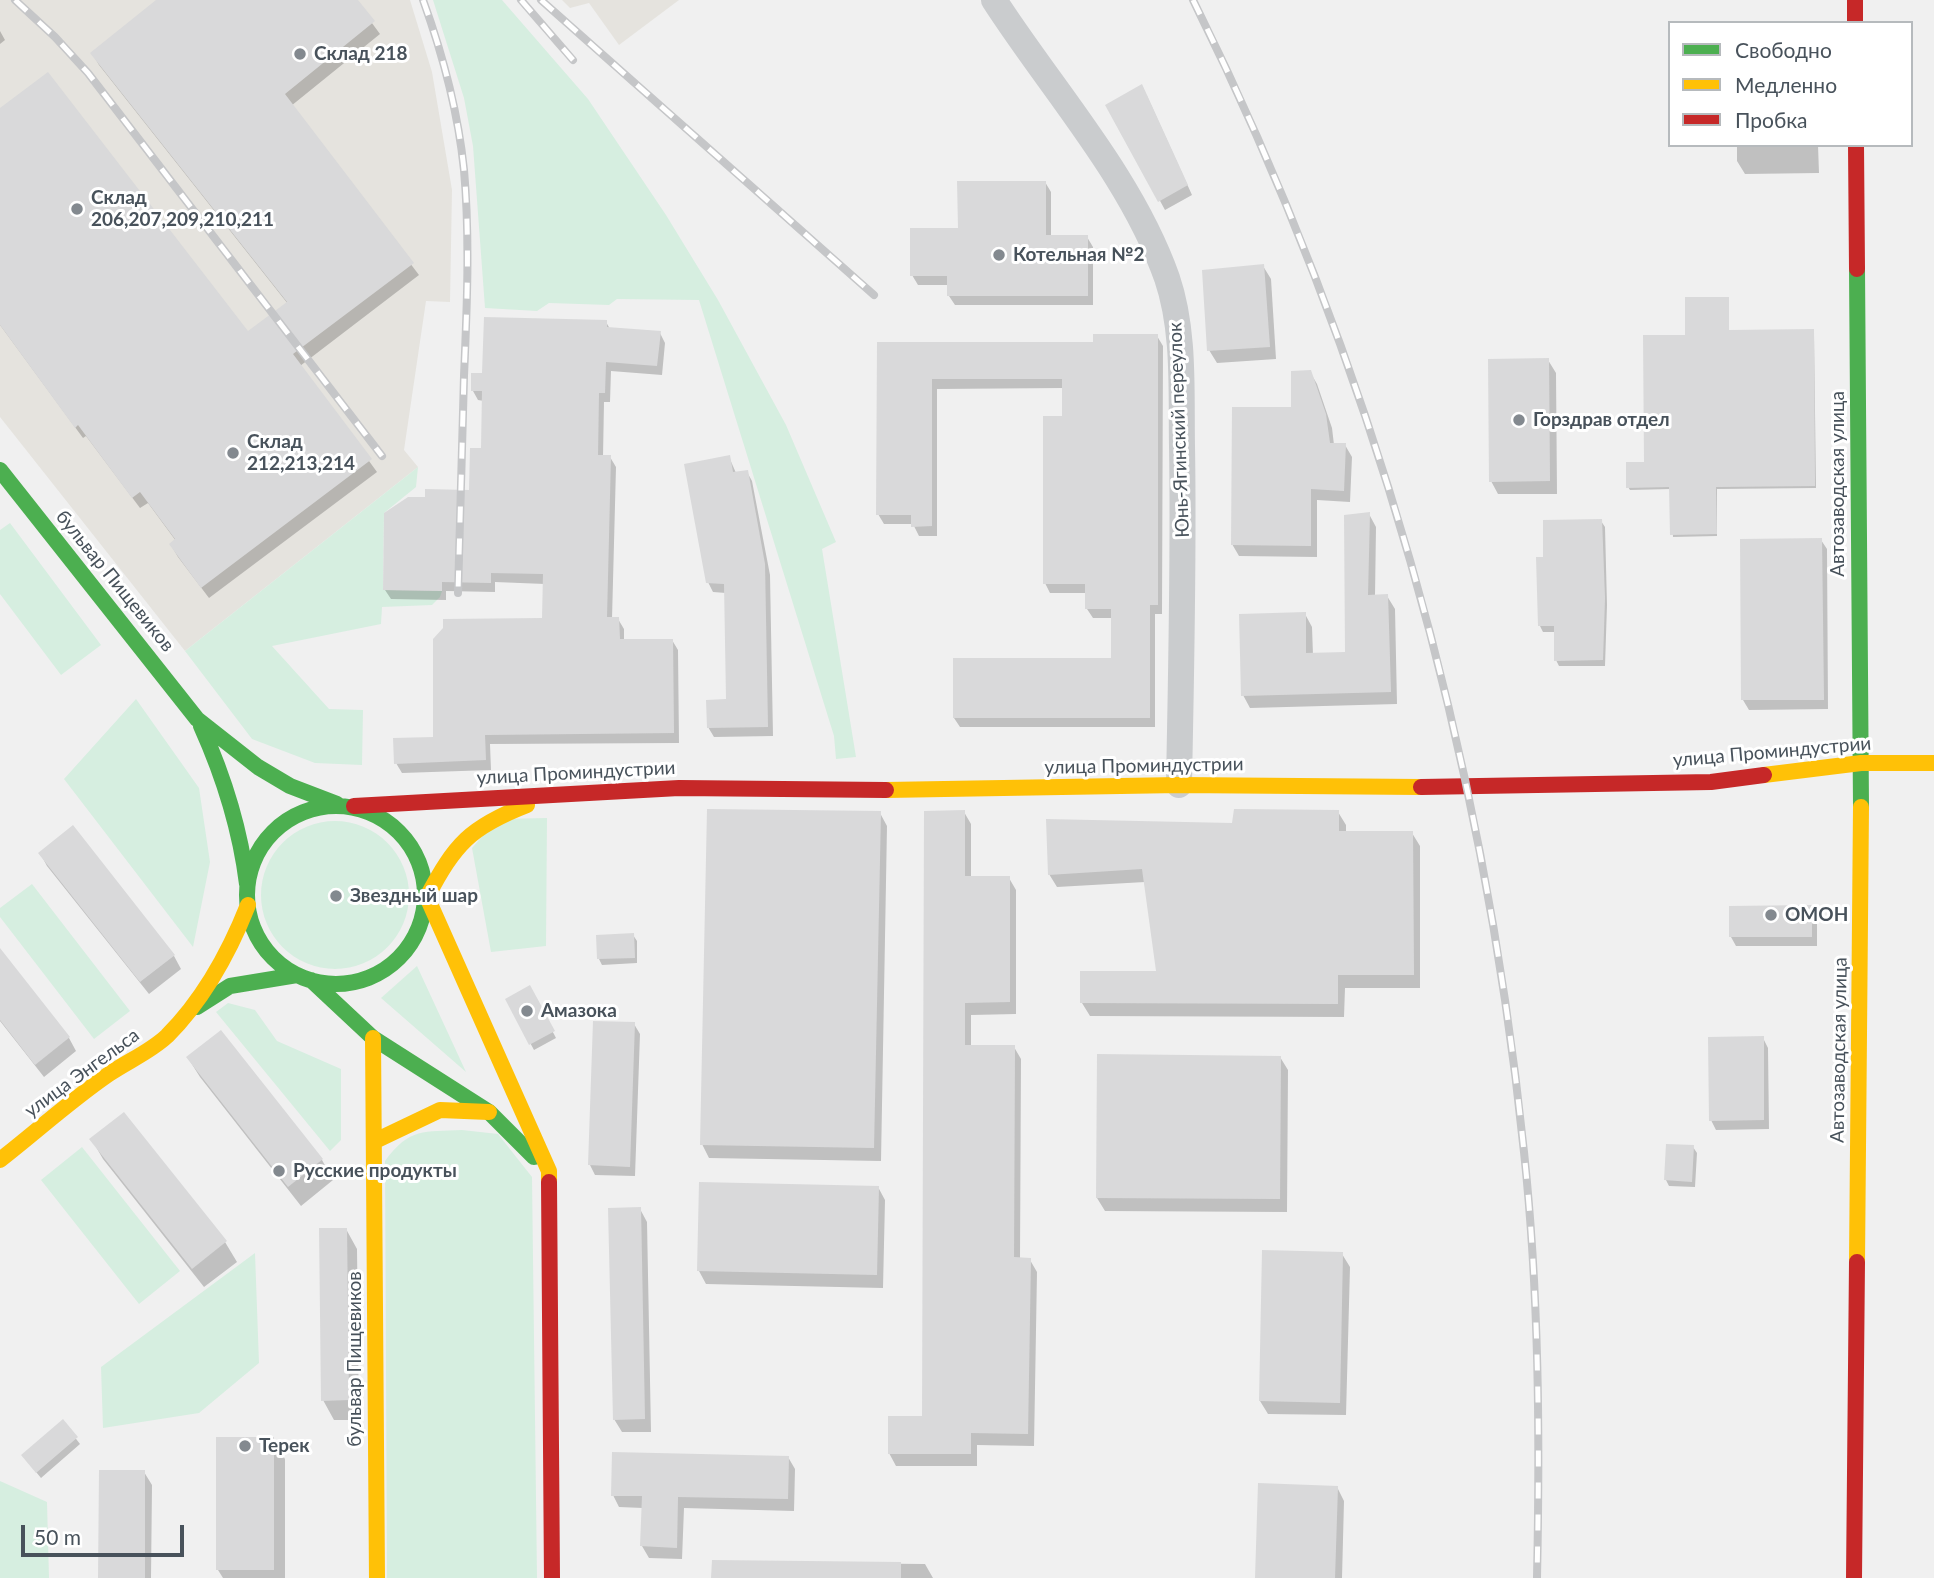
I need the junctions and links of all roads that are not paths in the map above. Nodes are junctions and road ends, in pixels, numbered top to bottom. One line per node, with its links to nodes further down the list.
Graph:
1 (994, 0): 9 (street, Юнь-Ягинский переулок)
2 (1855, 0): 3 (main road)
3 (1855, 21)
4 (1856, 147): 7 (main road, Автозаводская улица)
5 (0, 470): 6 (main road, бульвар Пищевиков)
6 (197, 719): 11 (main road, бульвар Пищевиков); 12 (main road, бульвар Пищевиков)
7 (1861, 763): 8 (main road, улица Проминдустрии); 9 (main road, улица Проминдустрии); 24 (main road, Автозаводская улица)
8 (1934, 763)
9 (1179, 785): 10 (main road, улица Проминдустрии)
10 (557, 794): 11 (main road, улица Проминдустрии); 13 (main road)
11 (345, 805): 12 (main road, бульвар Пищевиков); 13 (main road, бульвар Пищевиков)
12 (248, 886): 14 (main road, бульвар Пищевиков)
13 (427, 897): 15 (main road, бульвар Пищевиков); 21 (main road, бульвар Пищевиков)
14 (248, 905): 15 (main road, бульвар Пищевиков); 16 (main road, улица Энгельса)
15 (304, 977): 16 (main road, улица Энгельса); 17 (main road, бульвар Пищевиков)
16 (185, 1015): 20 (main road, улица Энгельса)
17 (373, 1038): 18 (main road); 19 (main road, бульвар Пищевиков)
18 (489, 1112): 19 (main road); 21 (main road)
19 (375, 1141): 22 (main road, бульвар Пищевиков)
20 (0, 1160)
21 (549, 1171): 23 (main road, бульвар Пищевиков)
22 (377, 1578)
23 (552, 1578)
24 (1854, 1578)

